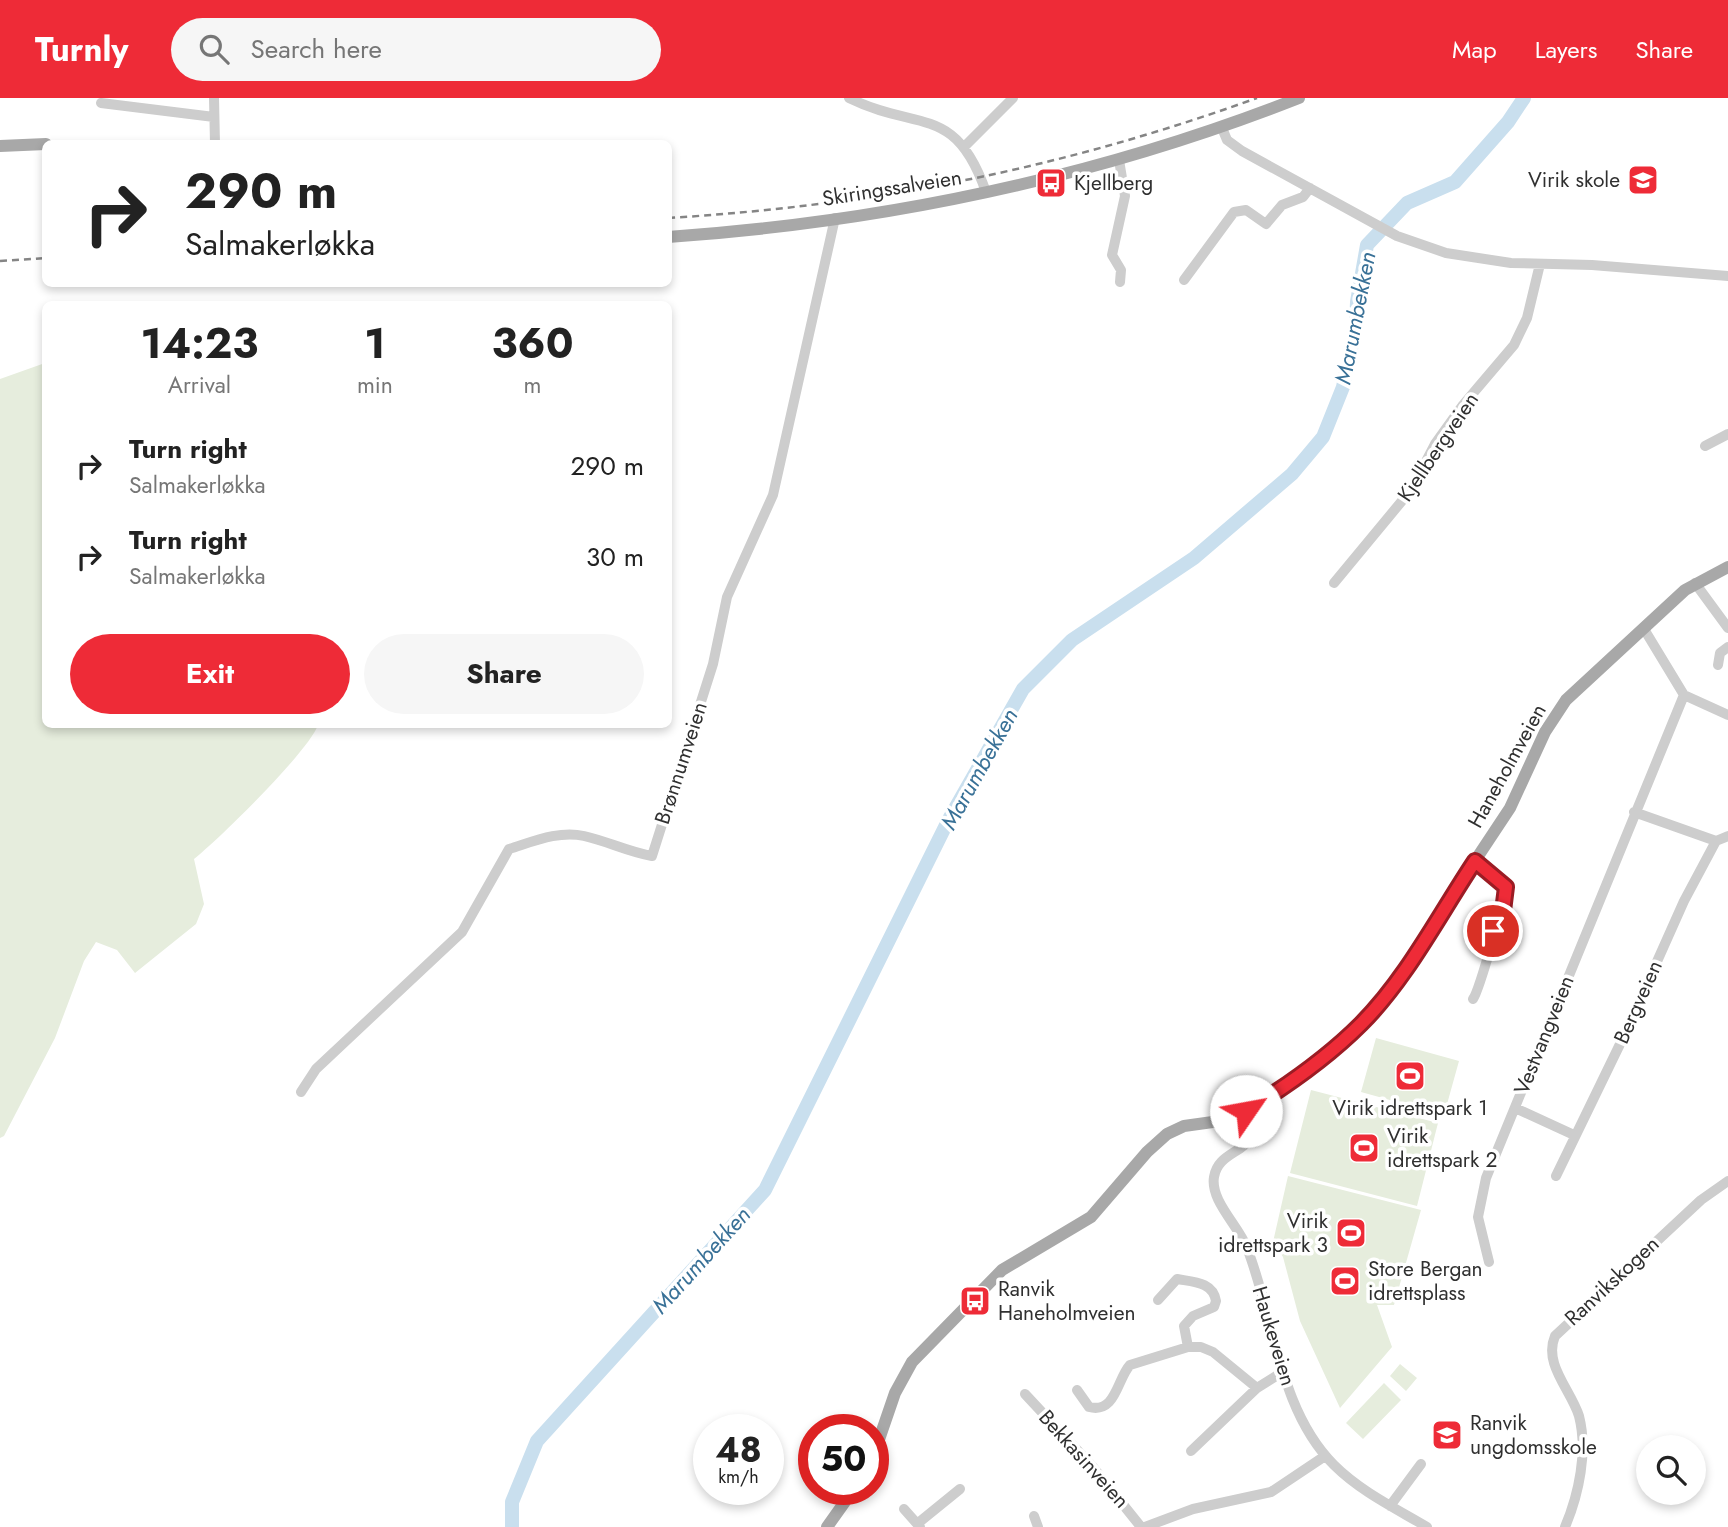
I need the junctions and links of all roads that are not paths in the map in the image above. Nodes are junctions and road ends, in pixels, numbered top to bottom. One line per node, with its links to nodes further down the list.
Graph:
1 (214, 98): 7 (street)
2 (849, 98): 5 (street)
3 (1013, 98): 12 (street)
4 (1299, 98): 8 (main road, Skiringssalveien)
5 (864, 101): 12 (street)
6 (100, 103): 7 (street)
7 (214, 117): 9 (street)
8 (1222, 128): 13 (main road, Skiringssalveien); 14 (street)
9 (215, 140)
10 (42, 144): 11 (main road)
11 (0, 146)
12 (965, 146): 15 (street)
13 (1119, 160): 15 (main road, Skiringssalveien); 21 (street)
14 (1310, 188): 18 (street); 20 (street)
15 (986, 192): 16 (main road, Skiringssalveien)
16 (835, 218): 17 (main road, Skiringssalveien); 38 (street, Brønnumveien)
17 (672, 237)
18 (1540, 264): 19 (street); 25 (street, Kjellbergveien)
19 (1728, 276)
20 (1184, 280)
21 (1119, 282)
22 (1728, 434): 23 (street)
23 (1705, 446)
24 (1728, 567): 26 (main road, Haneholmveien)
25 (1335, 583)
26 (1695, 583): 27 (street); 28 (main road, Haneholmveien)
27 (1728, 628)
28 (1644, 629): 31 (street); 36 (main road, Haneholmveien)
29 (1728, 647): 30 (street)
30 (1718, 665)
31 (1684, 695): 32 (street); 33 (street, Vestvangveien)
32 (1728, 715)
33 (1634, 812): 35 (street); 39 (street, Vestvangveien)
34 (1728, 836): 35 (street)
35 (1716, 841): 41 (street, Bergveien)
36 (1475, 861): 37 (street); 40 (main road, Haneholmveien)
37 (1473, 999)
38 (301, 1092)
39 (1514, 1108): 41 (street); 44 (street, Vestvangveien)
40 (1246, 1111): 47 (street, Haukeveien); 51 (main road, Haneholmveien)
41 (1574, 1135): 42 (street, Bergveien)
42 (1556, 1176)
43 (1728, 1181): 65 (street, Ranvikskogen)
44 (1489, 1262)
45 (1158, 1300): 46 (street)
46 (1188, 1347): 48 (street); 49 (street)
47 (1284, 1371): 48 (street); 53 (street, Haukeveien)
48 (1257, 1388): 52 (street)
49 (1077, 1390)
50 (1025, 1394): 63 (street, Bekkasinveien)
51 (888, 1414)
52 (1191, 1451)
53 (1325, 1455): 57 (street, Haukeveien); 63 (street)
54 (1421, 1464): 57 (street)
55 (960, 1489): 60 (street)
56 (843, 1505): 61 (main road)
57 (1390, 1506): 64 (street, Haukeveien)
58 (904, 1509): 60 (street)
59 (1034, 1516): 62 (street)
60 (919, 1525)
61 (827, 1527)
62 (1038, 1527)
63 (1143, 1527)
64 (1427, 1527)
65 (1565, 1527)

